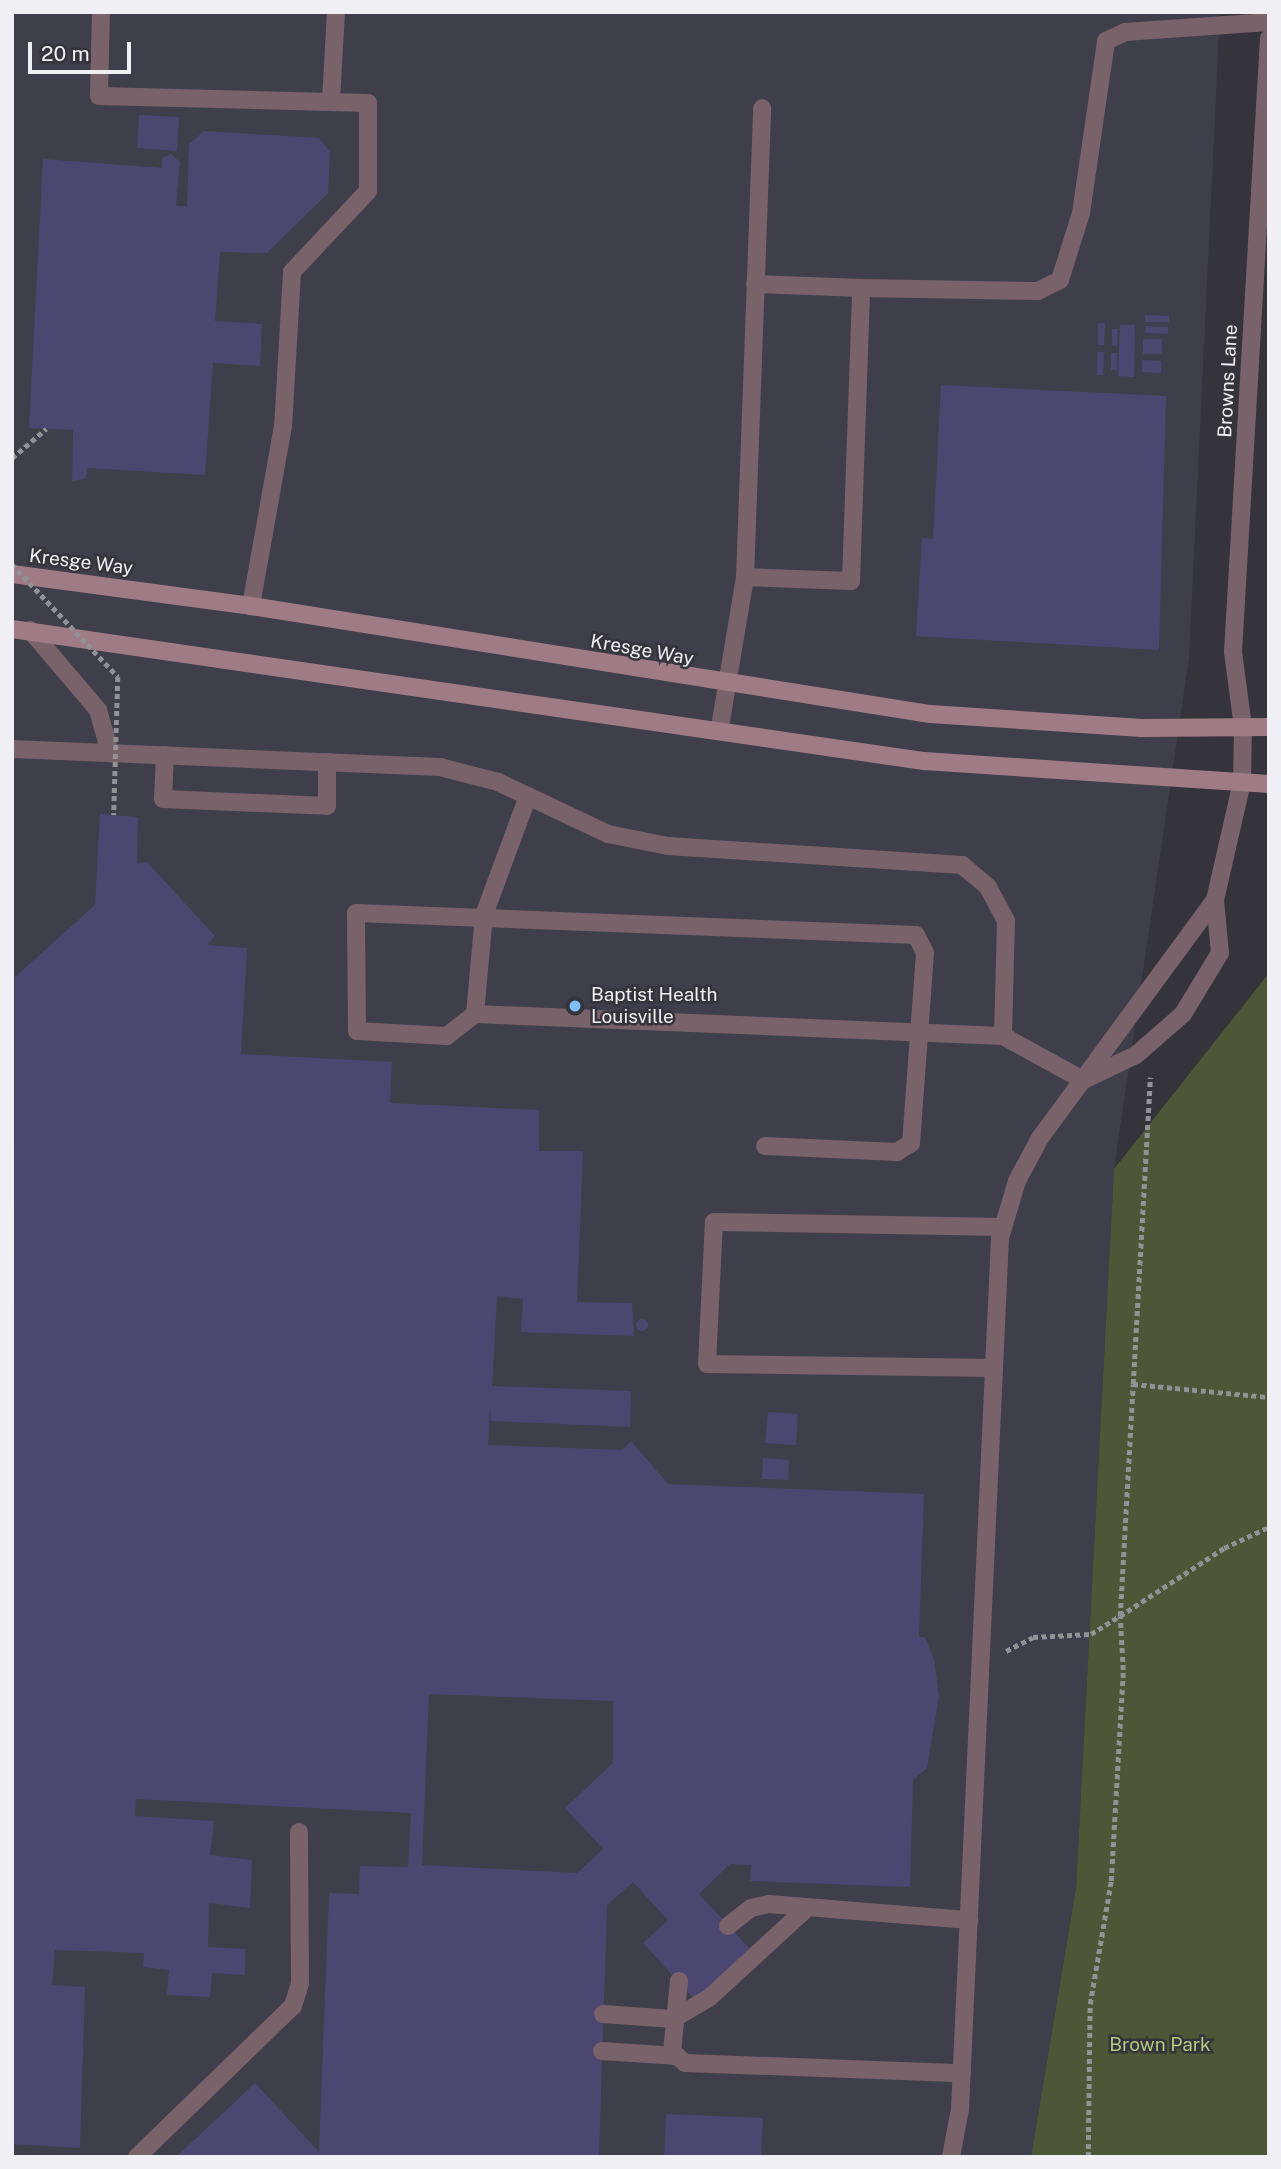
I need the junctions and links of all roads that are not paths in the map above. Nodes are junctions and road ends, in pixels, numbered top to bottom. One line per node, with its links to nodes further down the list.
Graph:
1 (101, 12): 5 (street)
2 (336, 12): 5 (street)
3 (1269, 22): 9 (street)
4 (1269, 37): 7 (street, Browns Lane)
5 (331, 101): 12 (street)
6 (762, 108): 8 (street)
7 (1267, 109): 16 (street, Browns Lane)
8 (755, 284): 9 (street); 11 (street)
9 (861, 288): 11 (street)
10 (12, 575): 12 (street, Kresge Way)
11 (745, 577): 14 (street)
12 (251, 606): 14 (street, Kresge Way)
13 (21, 630): 15 (street); 19 (street)
14 (727, 686): 15 (street); 16 (street, Kresge Way)
15 (720, 727): 22 (street)
16 (1243, 727): 17 (street, Kresge Way); 22 (street, Browns Lane)
17 (1269, 727)
18 (12, 749): 19 (street)
19 (110, 753): 20 (street)
20 (165, 755): 21 (street); 21 (street)
21 (327, 762): 24 (street)
22 (1242, 782): 23 (street); 25 (street, Browns Lane)
23 (1269, 784)
24 (528, 796): 26 (street); 29 (street)
25 (1215, 900): 30 (street); 30 (street)
26 (484, 915): 27 (street); 27 (street); 28 (street)
27 (475, 1014): 28 (street)
28 (920, 1033): 29 (street); 31 (street)
29 (1003, 1035): 30 (street)
30 (1083, 1080): 32 (street)
31 (765, 1146)
32 (1003, 1227): 33 (street); 33 (street)
33 (994, 1368): 36 (street)
34 (299, 1832): 44 (street)
35 (808, 1907): 36 (street); 37 (street); 40 (street)
36 (969, 1920): 43 (street)
37 (729, 1926)
38 (679, 1981): 40 (street)
39 (603, 2014): 40 (street)
40 (673, 2019): 42 (street)
41 (602, 2051): 42 (street)
42 (677, 2056): 43 (street)
43 (962, 2073): 45 (street)
44 (137, 2157)
45 (951, 2157)

